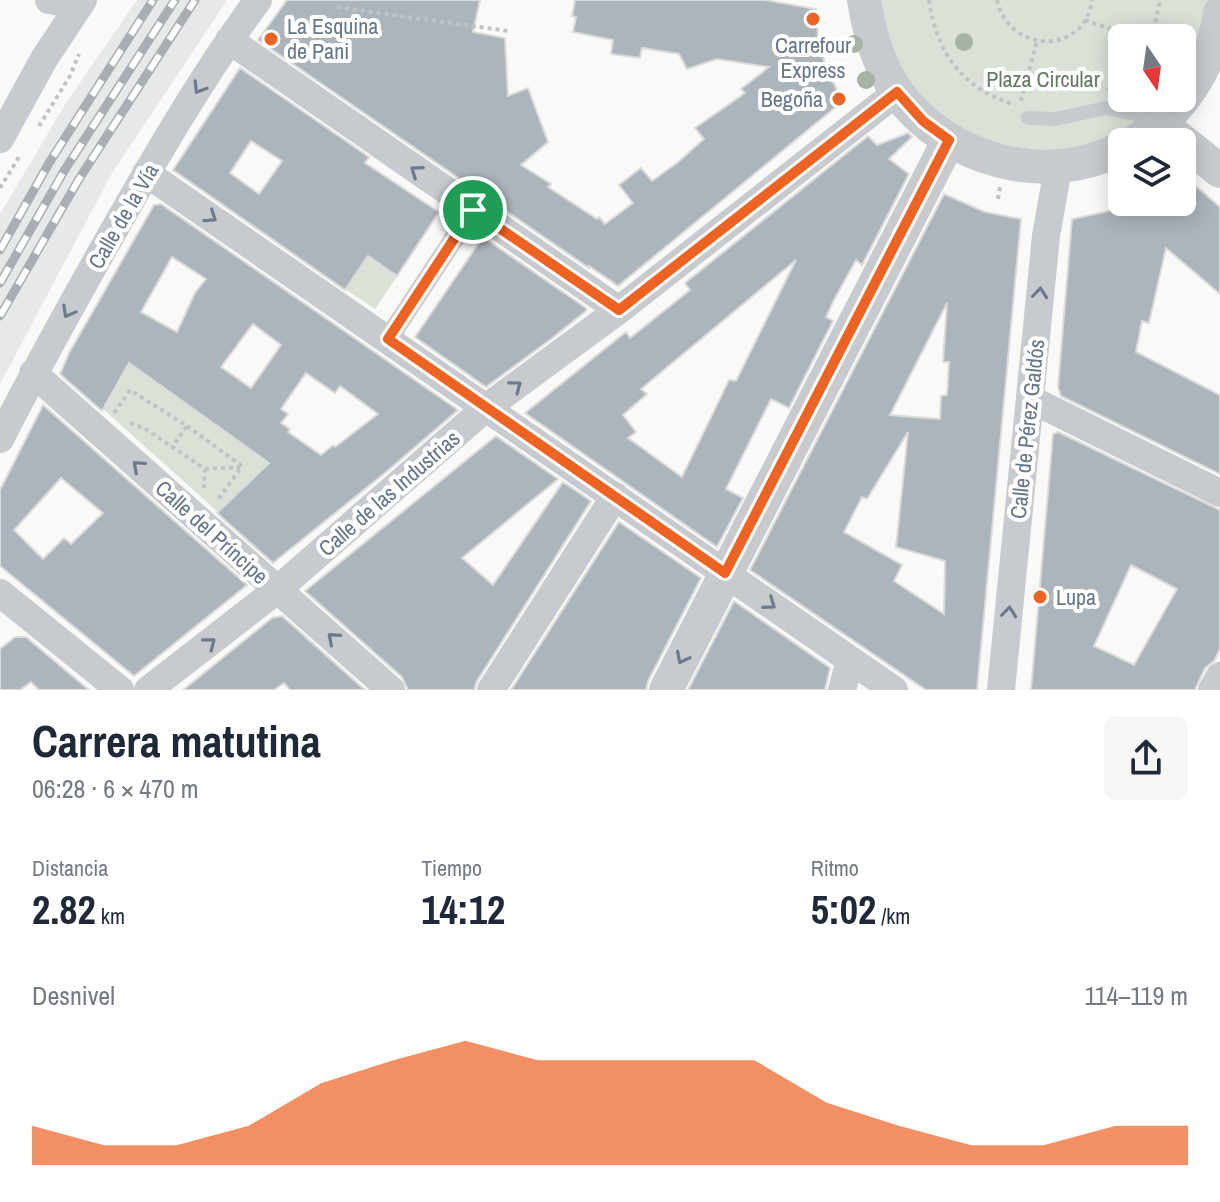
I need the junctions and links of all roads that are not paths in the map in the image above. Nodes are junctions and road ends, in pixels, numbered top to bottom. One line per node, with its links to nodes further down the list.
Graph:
1 (49, 0): 4 (street)
2 (258, 0): 6 (street, Calle de la Vía)
3 (864, 0): 7 (street)
4 (81, 3): 11 (street)
5 (1219, 24): 10 (street)
6 (229, 40): 17 (street, Calle de la Vía, one-way to 17); 18 (street, one-way to 6)
7 (897, 92): 12 (street); 19 (street, Calle de las Industrias)
8 (1024, 113): 9 (lane)
9 (1149, 128)
10 (1152, 128)
11 (0, 139)
12 (949, 140): 15 (street); 27 (street)
13 (1108, 153): 15 (street)
14 (1196, 159): 16 (street)
15 (1058, 168): 22 (street, Calle de Pérez Galdós, one-way to 15)
16 (1220, 171)
17 (146, 173): 20 (street, one-way to 20); 21 (street, Calle de la Vía, one-way to 21)
18 (473, 210): 19 (street); 20 (street)
19 (619, 310): 23 (street, Calle de las Industrias, one-way to 19)
20 (388, 339): 23 (street)
21 (33, 373): 24 (street, Calle de la Vía); 28 (street, Calle del Príncipe, one-way to 21)
22 (1030, 399): 25 (street); 39 (street, Calle de Pérez Galdós, one-way to 22)
23 (487, 407): 26 (street); 28 (street, Calle de las Industrias)
24 (0, 439)
25 (1220, 493)
26 (615, 496): 27 (street); 35 (street)
27 (725, 573): 30 (street, one-way to 30); 36 (street, one-way to 36)
28 (277, 590): 33 (street, Calle de las Industrias, one-way to 28); 34 (street, Calle del Príncipe, one-way to 28)
29 (0, 593): 32 (street)
30 (850, 660): 37 (street); 38 (street)
31 (1220, 676): 40 (street)
32 (120, 690)
33 (148, 690)
34 (391, 690)
35 (491, 690)
36 (666, 690)
37 (842, 690)
38 (894, 690)
39 (1001, 690)
40 (1212, 690)

